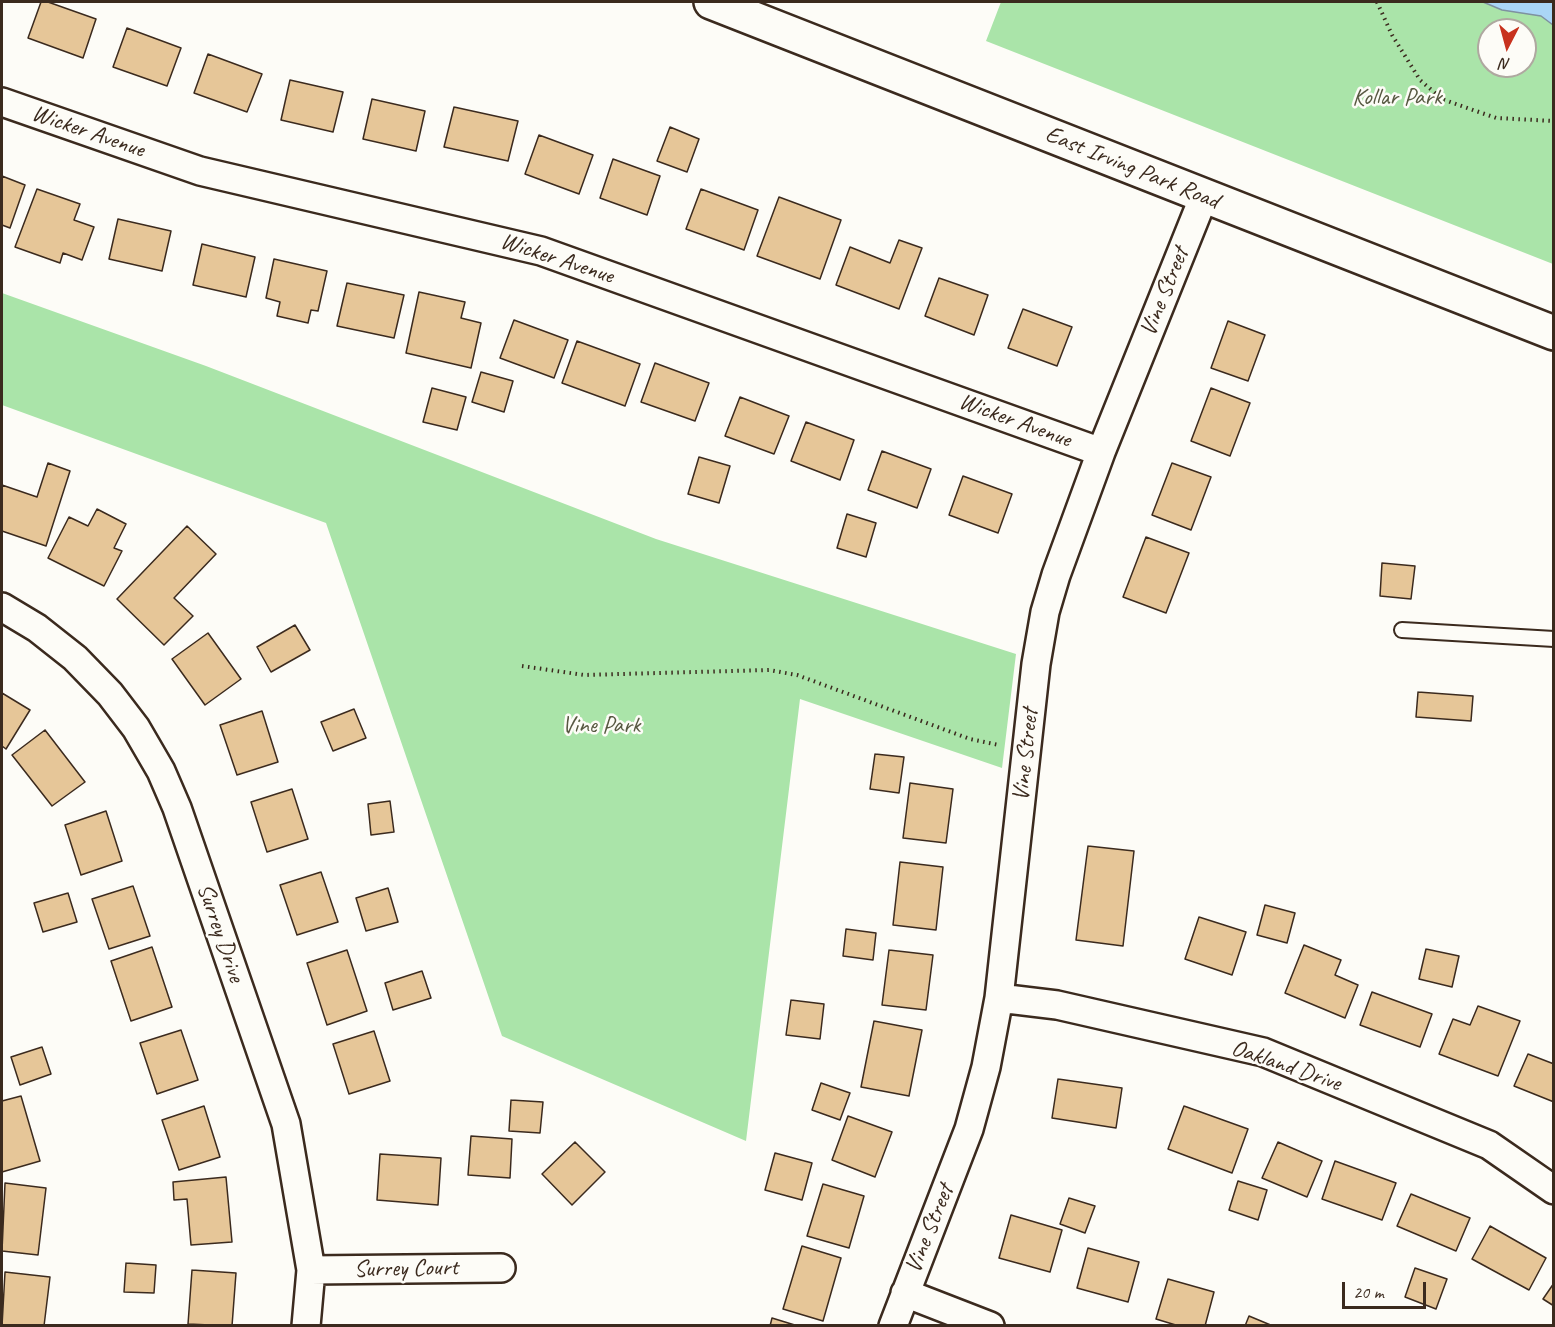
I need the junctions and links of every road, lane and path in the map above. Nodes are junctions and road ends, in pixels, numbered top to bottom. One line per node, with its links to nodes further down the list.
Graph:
1 (711, 2): 5 (main road, East Irving Park Road)
2 (1377, 2): 4 (path)
3 (2, 102): 7 (street, Wicker Avenue)
4 (1554, 121)
5 (1204, 196): 6 (main road, East Irving Park Road); 7 (street, Vine Street)
6 (1554, 333)
7 (1101, 452): 12 (street, Vine Street)
8 (2, 607): 16 (street, Surrey Drive)
9 (1402, 630): 10 (lane)
10 (1554, 639)
11 (522, 666): 12 (path)
12 (1027, 750): 13 (street, Vine Street)
13 (999, 998): 14 (street, Oakland Drive); 17 (street, Vine Street)
14 (1554, 1190)
15 (501, 1268): 16 (street, Surrey Court)
16 (311, 1270): 18 (street, Surrey Drive)
17 (904, 1293): 19 (street, Vine Street); 20 (street)
18 (306, 1326)
19 (893, 1326)
20 (990, 1326)

